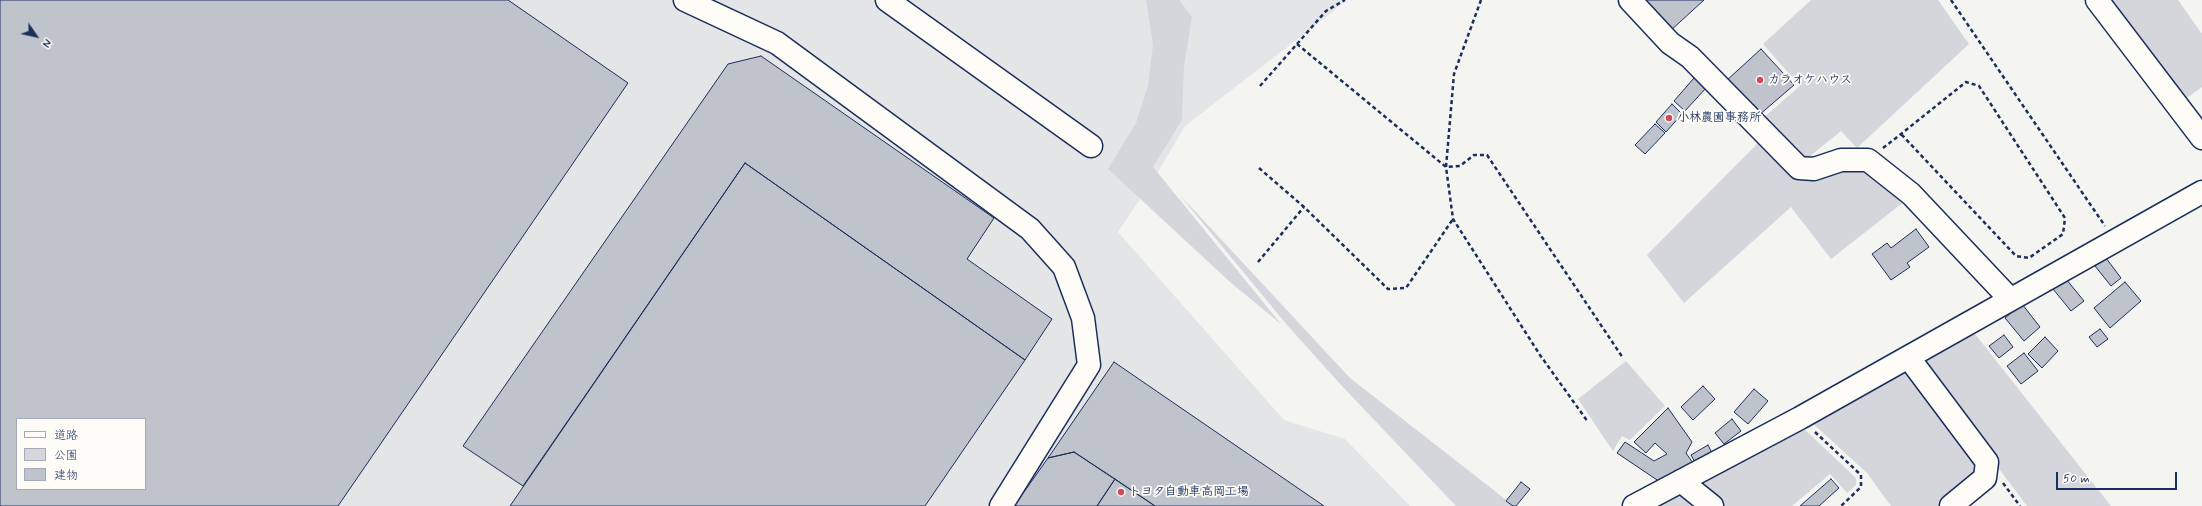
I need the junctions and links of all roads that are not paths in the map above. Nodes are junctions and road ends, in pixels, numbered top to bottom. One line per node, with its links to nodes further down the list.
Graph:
1 (685, 0): 11 (street)
2 (887, 0): 6 (street)
3 (1630, 0): 8 (street)
4 (2097, 0): 5 (street)
5 (2202, 138)
6 (1091, 146)
7 (2202, 192): 8 (street)
8 (2010, 299): 9 (street)
9 (1908, 358): 10 (street); 14 (street)
10 (1681, 481): 12 (street); 13 (street)
11 (1001, 506)
12 (1634, 506)
13 (1712, 506)
14 (1951, 506)

